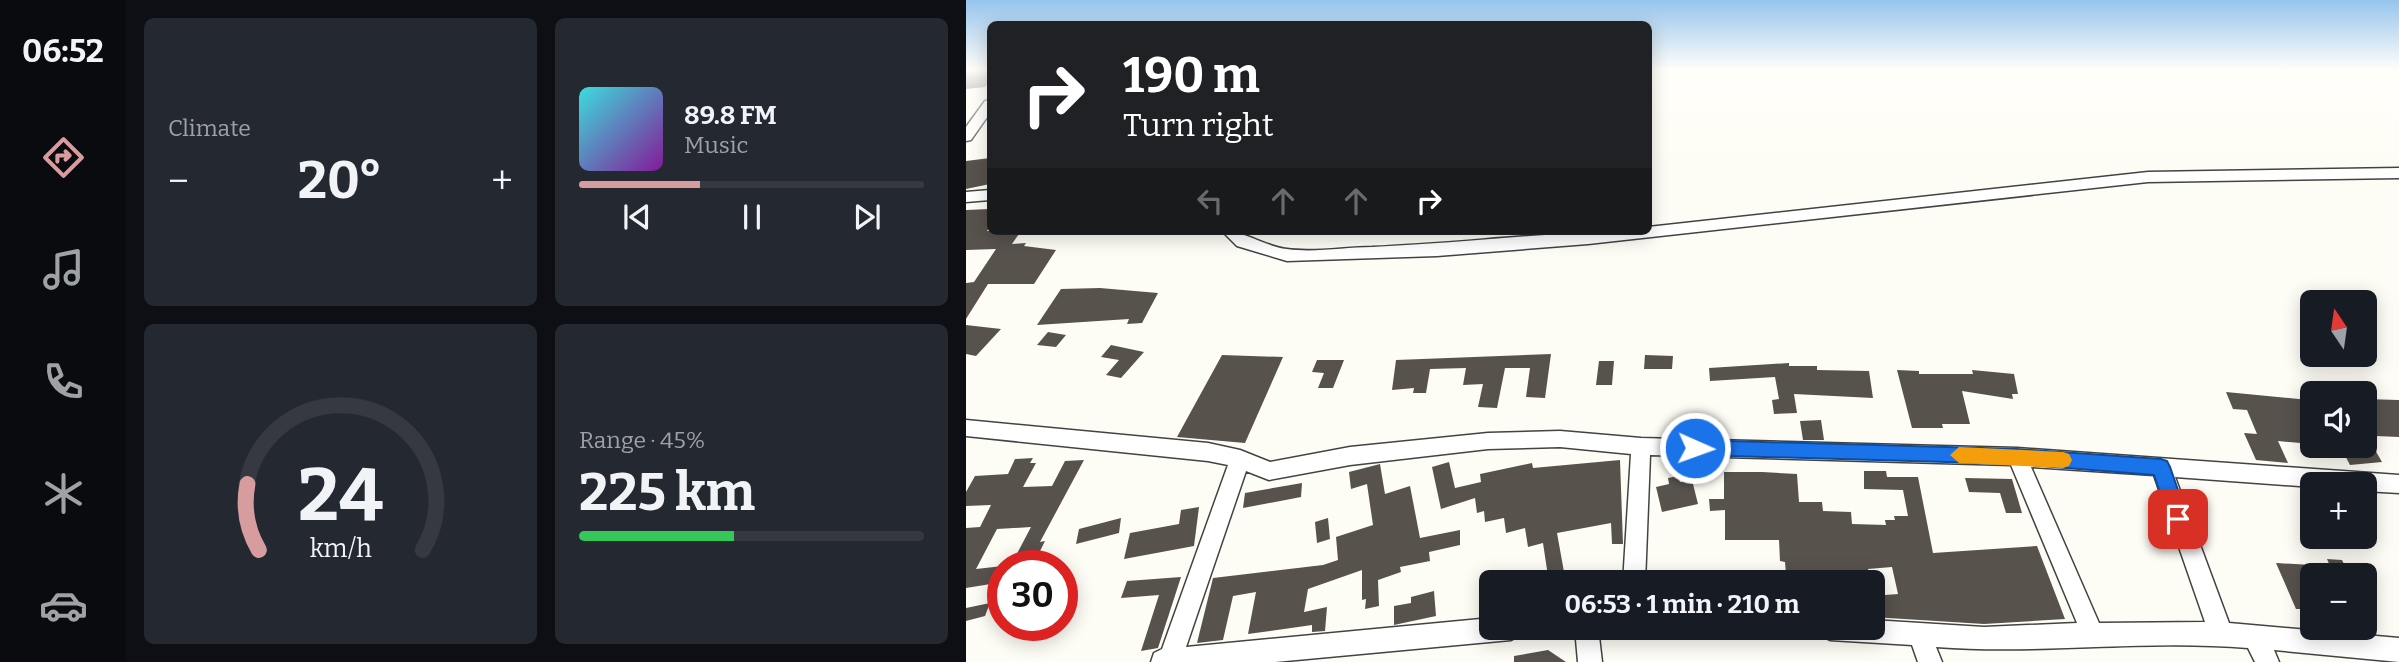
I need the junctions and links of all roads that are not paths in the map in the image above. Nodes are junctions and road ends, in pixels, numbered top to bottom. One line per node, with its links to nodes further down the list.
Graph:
1 (987, 108): 2 (street)
2 (966, 137)
3 (2399, 173): 6 (street)
4 (987, 195): 5 (street)
5 (966, 197)
6 (1652, 232)
7 (1235, 235): 8 (street)
8 (1624, 235)
9 (966, 428): 12 (street)
10 (1641, 446): 11 (street); 12 (street); 15 (street)
11 (2017, 457): 13 (street); 19 (street)
12 (1240, 459): 25 (street)
13 (2161, 467): 14 (street); 18 (street)
14 (2399, 484)
15 (1635, 570)
16 (1479, 632): 24 (street)
17 (1885, 633): 20 (street)
18 (2221, 634): 19 (street); 21 (street)
19 (2093, 635): 20 (street)
20 (1920, 636): 27 (street)
21 (2254, 636): 23 (street); 28 (street)
22 (1587, 640): 26 (street)
23 (2399, 650)
24 (1312, 654): 25 (street)
25 (1164, 661)
26 (1590, 662)
27 (1930, 662)
28 (2267, 662)

